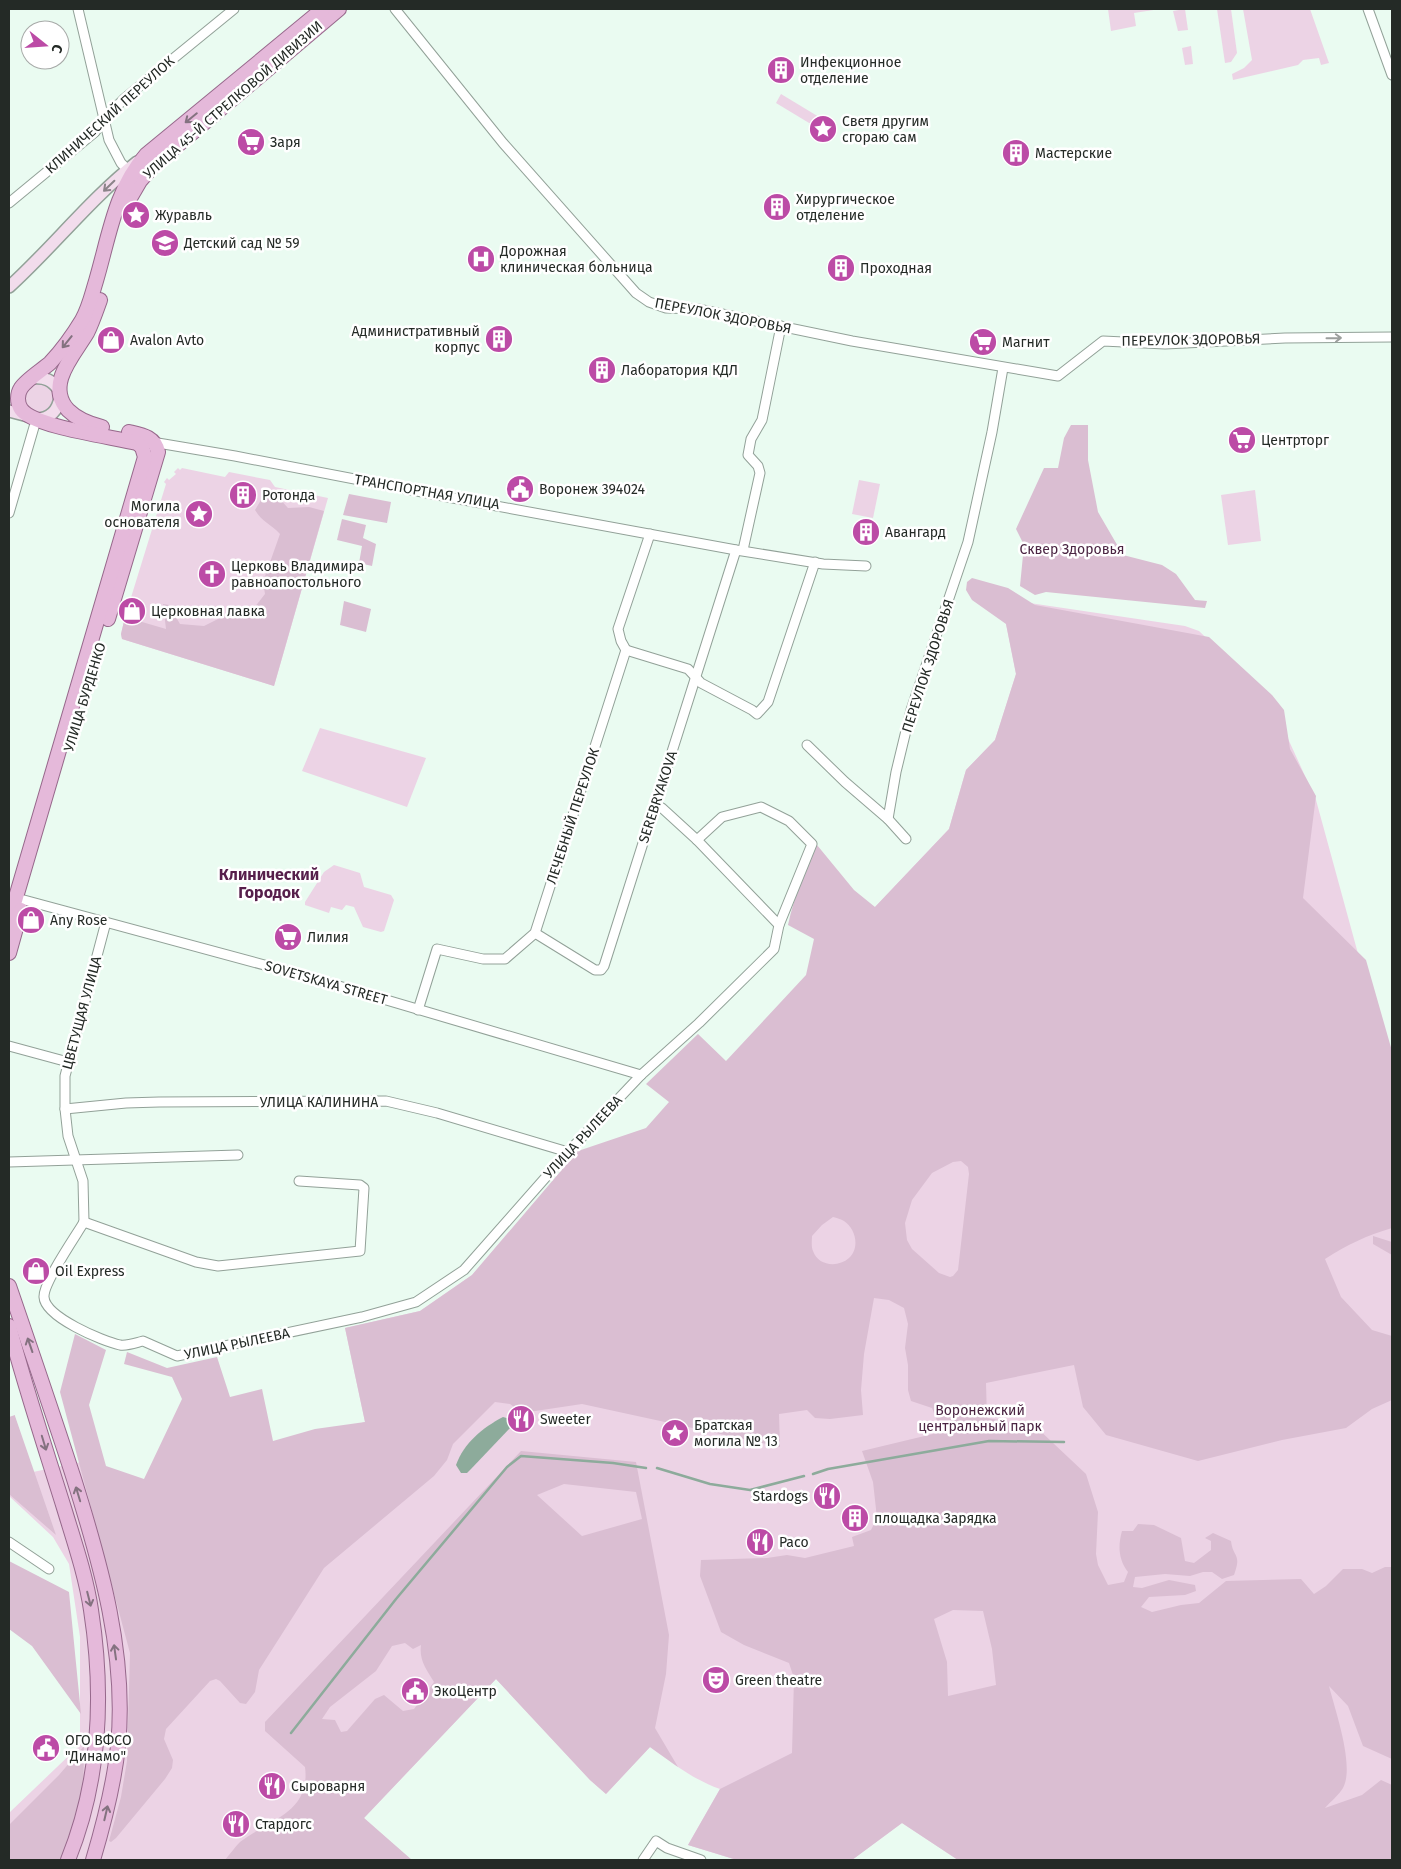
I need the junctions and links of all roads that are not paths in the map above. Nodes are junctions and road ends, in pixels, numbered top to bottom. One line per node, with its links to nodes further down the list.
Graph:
1 (78, 9): 8 (street)
2 (234, 9): 8 (street, КЛИНИЧЕСКИЙ ПЕРЕУЛОК)
3 (323, 9): 9 (main road, УЛИЦА 45-Й СТРЕЛКОВОЙ ДИВИЗИИ, one-way to 9)
4 (339, 9): 9 (main road, УЛИЦА 45-Й СТРЕЛКОВОЙ ДИВИЗИИ)
5 (395, 9): 12 (street, ПЕРЕУЛОК ЗДОРОВЬЯ)
6 (1368, 9): 7 (street)
7 (1392, 75)
8 (104, 119): 9 (street); 10 (street, КЛИНИЧЕСКИЙ ПЕРЕУЛОК)
9 (133, 175): 11 (main road, one-way to 11); 15 (main road, УЛИЦА 45-Й СТРЕЛКОВОЙ ДИВИЗИИ, one-way to 15); 17 (main road, УЛИЦА 45-Й СТРЕЛКОВОЙ ДИВИЗИИ)
10 (9, 203)
11 (9, 287)
12 (781, 326): 14 (street, ПЕРЕУЛОК ЗДОРОВЬЯ); 24 (street, SEREBRYAKOVA)
13 (1392, 337): 14 (street, ПЕРЕУЛОК ЗДОРОВЬЯ, one-way to 13)
14 (1003, 368): 31 (street, ПЕРЕУЛОК ЗДОРОВЬЯ)
15 (33, 378): 16 (main road); 17 (main road)
16 (15, 390): 19 (main road)
17 (60, 394): 19 (main road); 20 (main road)
18 (9, 412): 19 (main road)
19 (33, 421): 21 (main road); 22 (street)
20 (154, 442): 21 (street, ТРАНСПОРТНАЯ УЛИЦА); 23 (street, ТРАНСПОРТНАЯ УЛИЦА); 34 (main road, УЛИЦА БУРДЕНКО)
21 (140, 444): 34 (main road, УЛИЦА БУРДЕНКО)
22 (9, 513)
23 (650, 534): 24 (street, ТРАНСПОРТНАЯ УЛИЦА); 27 (street)
24 (739, 550): 25 (street, ТРАНСПОРТНАЯ УЛИЦА); 28 (street, SEREBRYAKOVA)
25 (815, 562): 26 (street, ТРАНСПОРТНАЯ УЛИЦА); 28 (street)
26 (866, 566)
27 (626, 650): 28 (street); 38 (street, ЛЕЧЕБНЫЙ ПЕРЕУЛОК)
28 (697, 677): 30 (street, SEREBRYAKOVA)
29 (807, 745): 31 (street)
30 (656, 806): 33 (street); 38 (street, SEREBRYAKOVA)
31 (888, 819): 32 (street)
32 (906, 839)
33 (697, 840): 37 (street); 37 (street, УЛИЦА РЫЛЕЕВА)
34 (15, 901): 35 (main road, УЛИЦА БУРДЕНКО); 36 (street, SOVETSKAYA STREET); 39 (main road, УЛИЦА БУРДЕНКО)
35 (9, 921)
36 (106, 922): 40 (street, SOVETSKAYA STREET); 42 (street, ЦВЕТУЩАЯ УЛИЦА)
37 (779, 925): 43 (street, УЛИЦА РЫЛЕЕВА)
38 (535, 933): 40 (street)
39 (9, 953)
40 (418, 1010): 43 (street, SOVETSKAYA STREET)
41 (9, 1046): 42 (street)
42 (68, 1062): 44 (street, ЦВЕТУЩАЯ УЛИЦА)
43 (641, 1075): 45 (street, УЛИЦА РЫЛЕЕВА)
44 (65, 1110): 45 (street, УЛИЦА КАЛИНИНА); 47 (street, ЦВЕТУЩАЯ УЛИЦА)
45 (568, 1152): 50 (street, УЛИЦА РЫЛЕЕВА)
46 (238, 1155): 47 (street)
47 (76, 1159): 48 (street); 50 (street, ЦВЕТУЩАЯ УЛИЦА)
48 (9, 1162)
49 (299, 1181): 50 (street)
50 (84, 1222)
51 (9, 1286): 56 (main road, one-way to 51)
52 (9, 1326): 55 (main road, one-way to 55)
53 (9, 1542): 54 (street)
54 (49, 1569)
55 (68, 1860)
56 (93, 1860)
57 (643, 1860): 58 (street)
58 (701, 1860)

